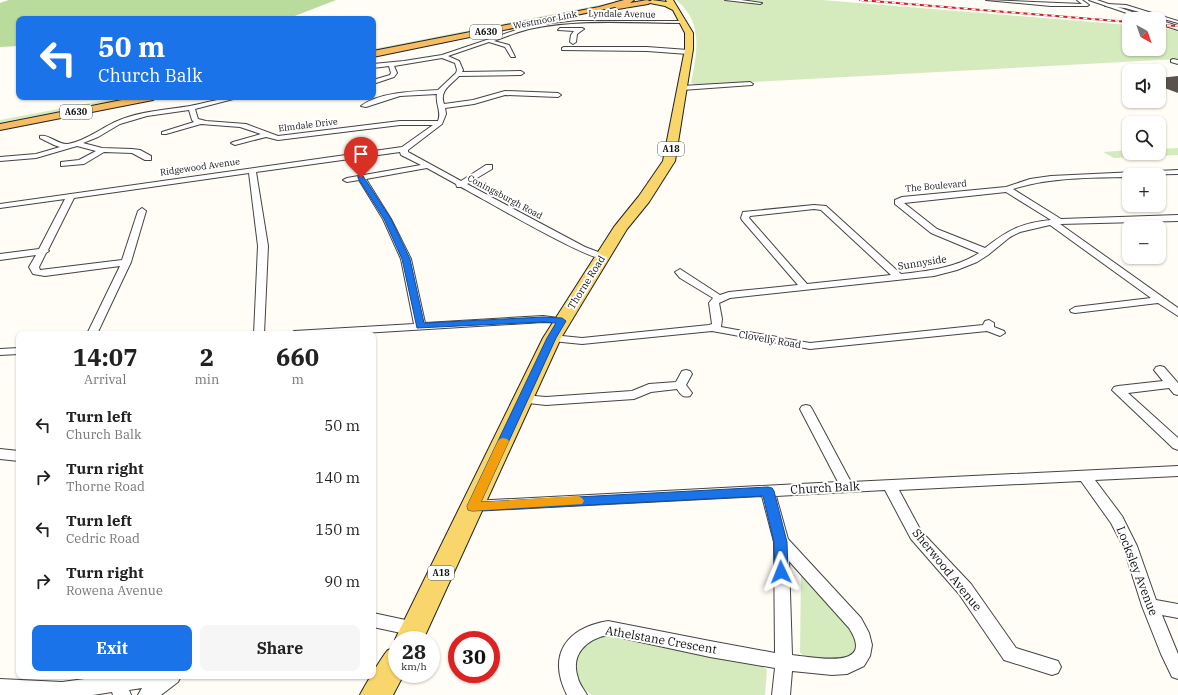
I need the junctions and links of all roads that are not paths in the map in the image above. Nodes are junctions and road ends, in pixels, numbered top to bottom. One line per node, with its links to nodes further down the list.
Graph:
1 (631, 0): 8 (highway); 12 (highway, Westmoor Link / A630)
2 (665, 0): 8 (highway, Westmoor Link)
3 (669, 0): 13 (main road, A18)
4 (727, 0): 10 (street)
5 (988, 0): 9 (street)
6 (1079, 0): 9 (street)
7 (1092, 0): 11 (street)
8 (650, 2): 12 (highway, Westmoor Link / A630); 13 (main road)
9 (1033, 2)
10 (760, 3)
11 (1107, 5): 14 (street); 18 (street)
12 (598, 9): 28 (highway, Westmoor Link / A630)
13 (676, 9): 17 (main road, Thorne Road / A18)
14 (1128, 12)
15 (619, 16): 19 (street)
16 (585, 22): 19 (street, Lyndale Avenue); 23 (street); 24 (street, Lyndale Avenue)
17 (684, 22): 19 (street, Lyndale Avenue); 27 (main road, Thorne Road / A18)
18 (1178, 22)
19 (620, 23)
20 (1166, 24): 21 (street)
21 (1178, 28)
22 (543, 30): 23 (street)
23 (578, 30): 25 (street)
24 (489, 40): 29 (street, Lyndale Avenue); 30 (street)
25 (573, 42)
26 (564, 50): 27 (street)
27 (688, 52): 37 (main road, Thorne Road / A18)
28 (376, 53)
29 (443, 56): 31 (street, Lyndale Avenue); 34 (street)
30 (513, 56)
31 (391, 65): 32 (street, Lyndale Avenue); 35 (street)
32 (376, 66)
33 (522, 72): 34 (street)
34 (458, 74): 38 (street)
35 (376, 81)
36 (750, 84): 37 (street)
37 (682, 88): 75 (main road, Thorne Road / A18)
38 (440, 92): 42 (street); 43 (street)
39 (560, 95): 43 (street)
40 (138, 100): 47 (highway, A630)
41 (225, 100): 44 (street)
42 (364, 106)
43 (442, 106): 46 (street)
44 (191, 108): 45 (street); 51 (street)
45 (201, 122): 48 (street); 49 (street, Elmdale Drive)
46 (440, 122): 49 (street, Elmdale Drive); 54 (street)
47 (0, 127)
48 (164, 133)
49 (266, 135): 52 (street)
50 (42, 137): 53 (street)
51 (76, 143): 53 (street); 55 (street)
52 (235, 143)
53 (68, 146): 57 (street)
54 (404, 149): 59 (street, Coningsburgh Road); 60 (street, Ridgewood Avenue)
55 (103, 150): 56 (street); 58 (street)
56 (148, 158)
57 (0, 159)
58 (64, 164)
59 (428, 166): 63 (street); 65 (street, Coningsburgh Road)
60 (252, 170): 67 (street, Ridgewood Avenue); 88 (street)
61 (497, 171): 65 (street)
62 (1178, 172): 66 (street, The Boulevard)
63 (361, 178): 64 (street); 85 (street)
64 (346, 180)
65 (460, 185): 75 (street, Coningsburgh Road)
66 (1007, 189): 71 (street); 73 (street, The Boulevard)
67 (70, 196): 68 (street, Ridgewood Avenue); 72 (street)
68 (0, 206)
69 (142, 211): 76 (street)
70 (1178, 218): 71 (street, Sunnyside)
71 (1056, 222): 73 (street, Sunnyside); 81 (street)
72 (44, 251): 74 (street); 76 (street)
73 (986, 252): 78 (street, Sunnyside)
74 (0, 257)
75 (603, 257): 84 (main road, Thorne Road / A18)
76 (126, 262): 87 (street)
77 (680, 272): 80 (street)
78 (899, 277): 79 (street, Sunnyside); 79 (street)
79 (805, 287): 80 (street, Sunnyside)
80 (719, 298): 86 (street)
81 (1160, 300): 82 (street); 83 (street)
82 (1076, 309)
83 (1178, 313)
84 (562, 321): 85 (street); 91 (main road, Thorne Road / A18)
85 (420, 326): 89 (street)
86 (712, 328): 90 (street, Clovelly Road); 91 (street, Clovelly Road)
87 (93, 331)
88 (259, 331)
89 (368, 331)
90 (1000, 333)
91 (552, 338): 97 (main road, Thorne Road / A18)
92 (16, 351): 93 (street)
93 (0, 352)
94 (1160, 370): 96 (street)
95 (686, 374): 97 (street)
96 (1175, 387): 99 (street)
97 (523, 400): 107 (main road, Thorne Road / A18)
98 (806, 409): 105 (street)
99 (1178, 445)
100 (0, 454): 101 (street)
101 (16, 456)
102 (1178, 472): 103 (street, Church Balk)
103 (1086, 476): 104 (street, Church Balk); 109 (street, Locksley Avenue)
104 (890, 486): 105 (street, Church Balk); 115 (street, Sherwood Avenue)
105 (847, 487): 106 (street, Church Balk)
106 (768, 491): 107 (street, Church Balk); 108 (street, Athelstane Crescent)
107 (472, 506): 113 (main road, Thorne Road / A18)
108 (780, 542): 114 (street, Athelstane Crescent); 114 (street, Athelstane Crescent)
109 (1150, 606): 110 (street); 116 (street, Locksley Avenue)
110 (1178, 611)
111 (376, 621): 112 (street)
112 (404, 631)
113 (413, 631)
114 (784, 662): 124 (street, Athelstane Crescent); 125 (street, Athelstane Crescent)
115 (1052, 667)
116 (1178, 671)
117 (388, 675): 123 (main road)
118 (155, 679): 121 (street)
119 (169, 679): 122 (street)
120 (0, 688): 121 (street)
121 (119, 689)
122 (147, 695)
123 (375, 695)
124 (578, 695)
125 (781, 695)

